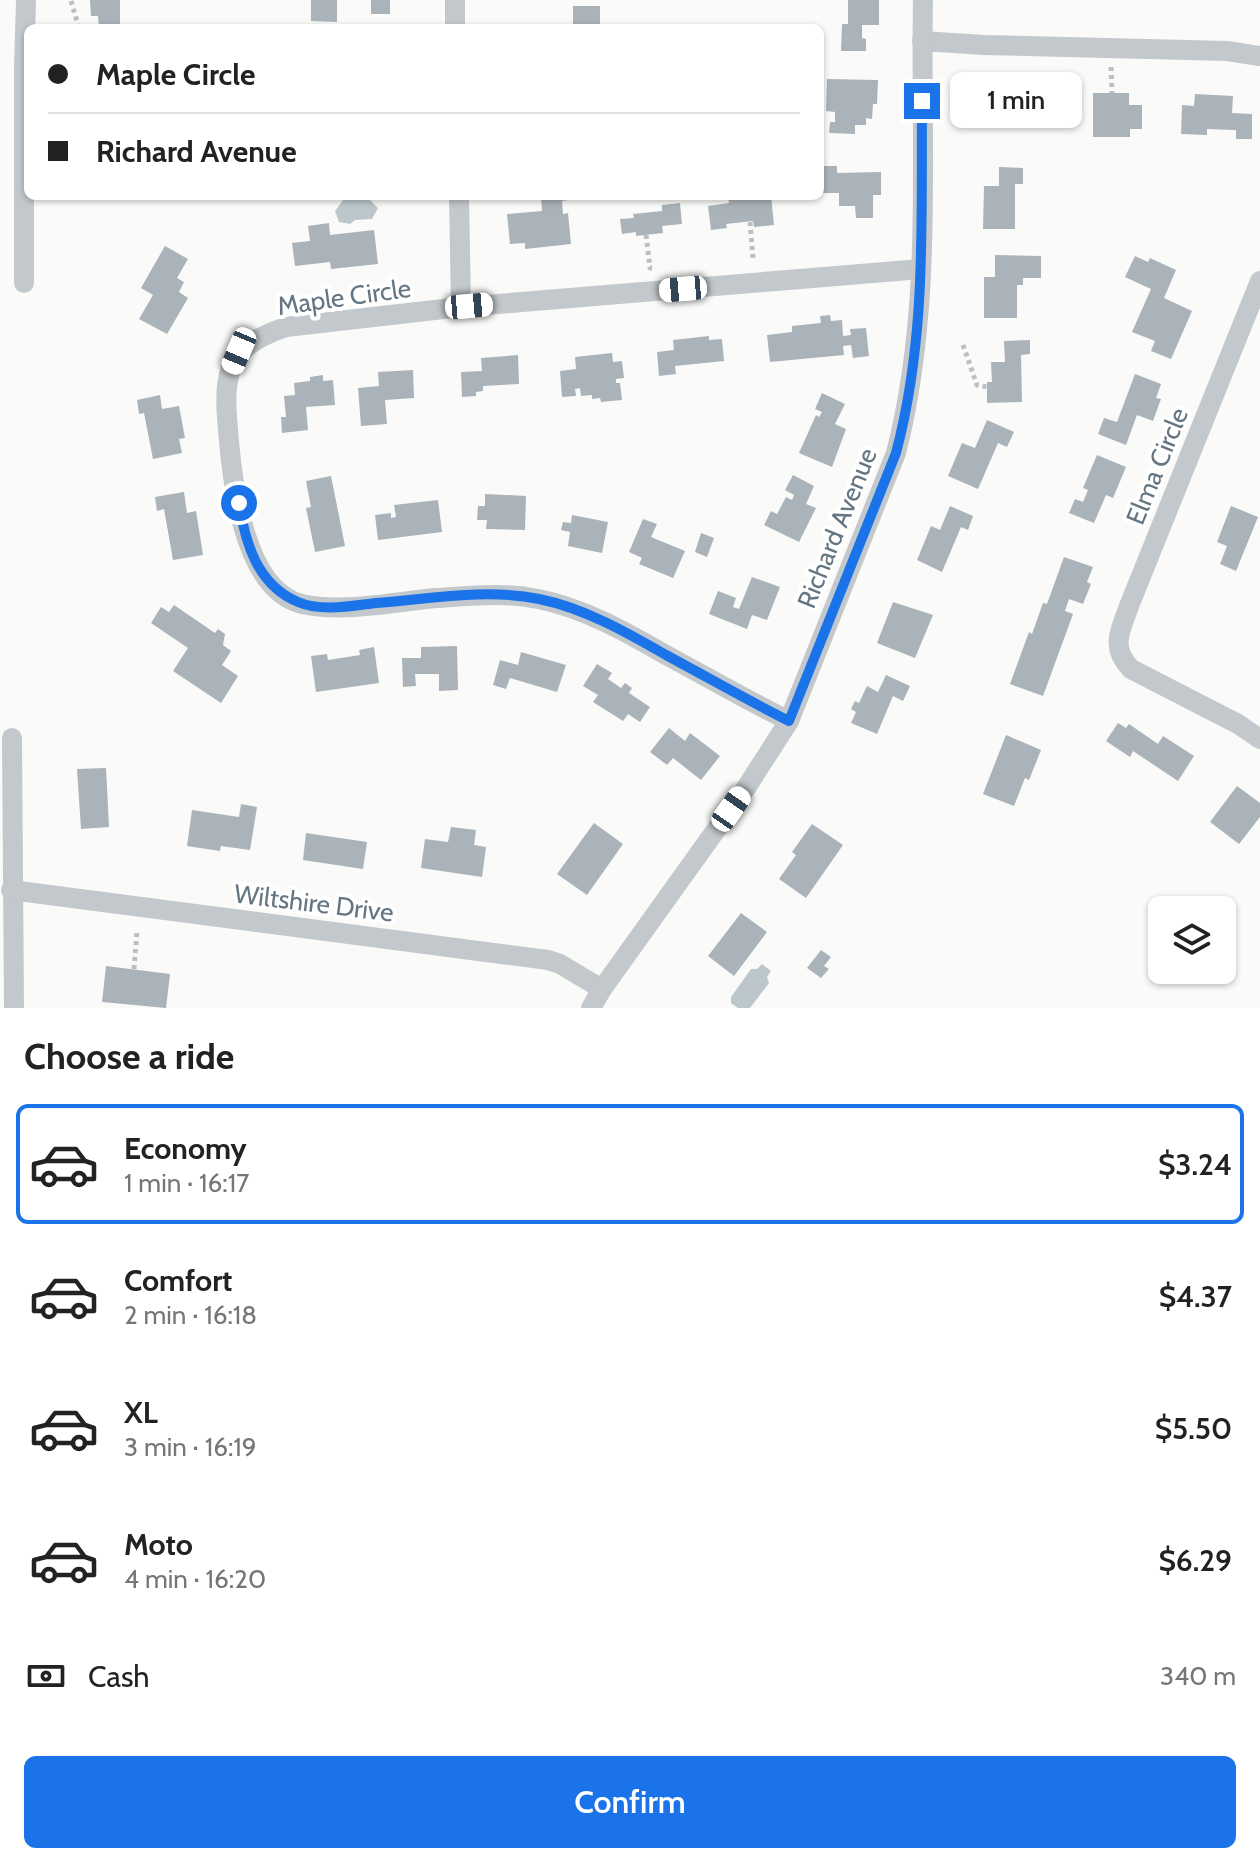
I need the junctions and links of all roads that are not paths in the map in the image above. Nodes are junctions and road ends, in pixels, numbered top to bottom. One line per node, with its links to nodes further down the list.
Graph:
1 (26, 0): 4 (street)
2 (455, 0): 5 (street)
3 (923, 0): 6 (street, Richard Avenue)
4 (25, 24)
5 (455, 24)
6 (922, 41): 7 (street); 12 (street, Richard Avenue)
7 (1260, 56)
8 (24, 80): 9 (street)
9 (24, 200)
10 (24, 200): 14 (street)
11 (459, 200): 15 (street)
12 (921, 269): 15 (street, Maple Circle); 16 (street, Richard Avenue)
13 (1260, 281): 18 (street, Elma Circle)
14 (24, 283)
15 (461, 307): 16 (street, Maple Circle)
16 (789, 721): 20 (street, Richard Avenue)
17 (12, 738): 19 (street)
18 (1260, 739)
19 (11, 890): 20 (street, Wiltshire Drive); 21 (street)
20 (602, 989): 22 (street, Richard Avenue)
21 (14, 1008)
22 (591, 1008)

